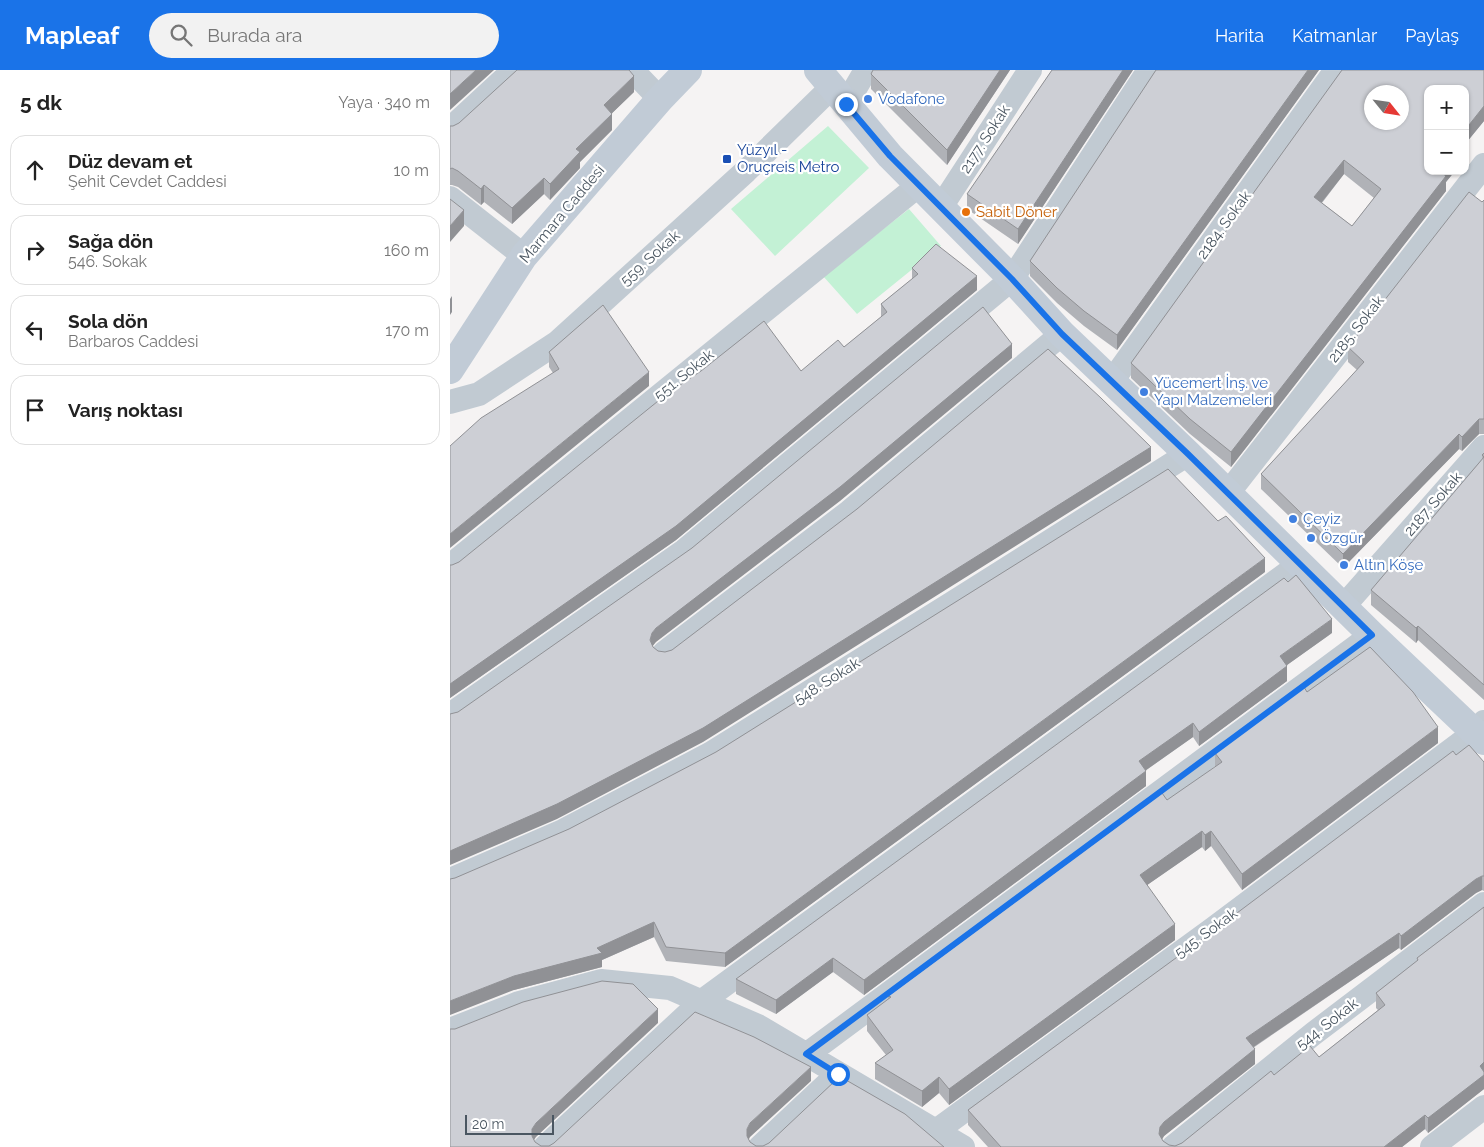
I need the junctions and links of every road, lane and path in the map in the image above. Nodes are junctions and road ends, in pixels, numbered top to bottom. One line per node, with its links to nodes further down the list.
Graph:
1 (514, 70): 10 (street)
2 (632, 70): 9 (street)
3 (688, 70): 9 (main road, Marmara Caddesi)
4 (866, 70): 8 (street, 559. Sokak)
5 (1030, 70): 14 (street, 2177. Sokak)
6 (1149, 70): 16 (street)
7 (1336, 70): 19 (street, 2184. Sokak)
8 (832, 87): 12 (main road); 20 (street, 559. Sokak)
9 (660, 99): 15 (main road, Marmara Caddesi)
10 (450, 129)
11 (1484, 165): 23 (street, 2185. Sokak)
12 (919, 185): 14 (main road); 25 (street, 551. Sokak)
13 (450, 198): 15 (street)
14 (941, 207): 16 (main road)
15 (524, 256): 18 (main road, Marmara Caddesi)
16 (1012, 279): 17 (main road); 29 (street)
17 (1062, 334): 19 (main road); 28 (street)
18 (450, 370)
19 (1112, 381): 22 (main road)
20 (450, 402)
21 (1484, 447): 26 (street, 2187. Sokak)
22 (1188, 454): 23 (main road); 31 (street, 548. Sokak)
23 (1228, 493): 24 (main road)
24 (1300, 564): 26 (main road); 33 (street)
25 (450, 566)
26 (1343, 606): 27 (main road)
27 (1372, 635): 30 (main road); 35 (street)
28 (664, 653)
29 (450, 715)
30 (1481, 732): 38 (street, 545. Sokak)
31 (450, 880)
32 (1484, 904): 42 (street, 544. Sokak)
33 (701, 1002): 34 (street); 35 (street); 39 (street)
34 (450, 1030)
35 (806, 1054): 36 (street)
36 (838, 1074): 38 (street); 40 (street)
37 (1484, 1107): 43 (street)
38 (936, 1131): 41 (street)
39 (545, 1147)
40 (760, 1147)
41 (963, 1147)
42 (1173, 1147)
43 (1432, 1147)

